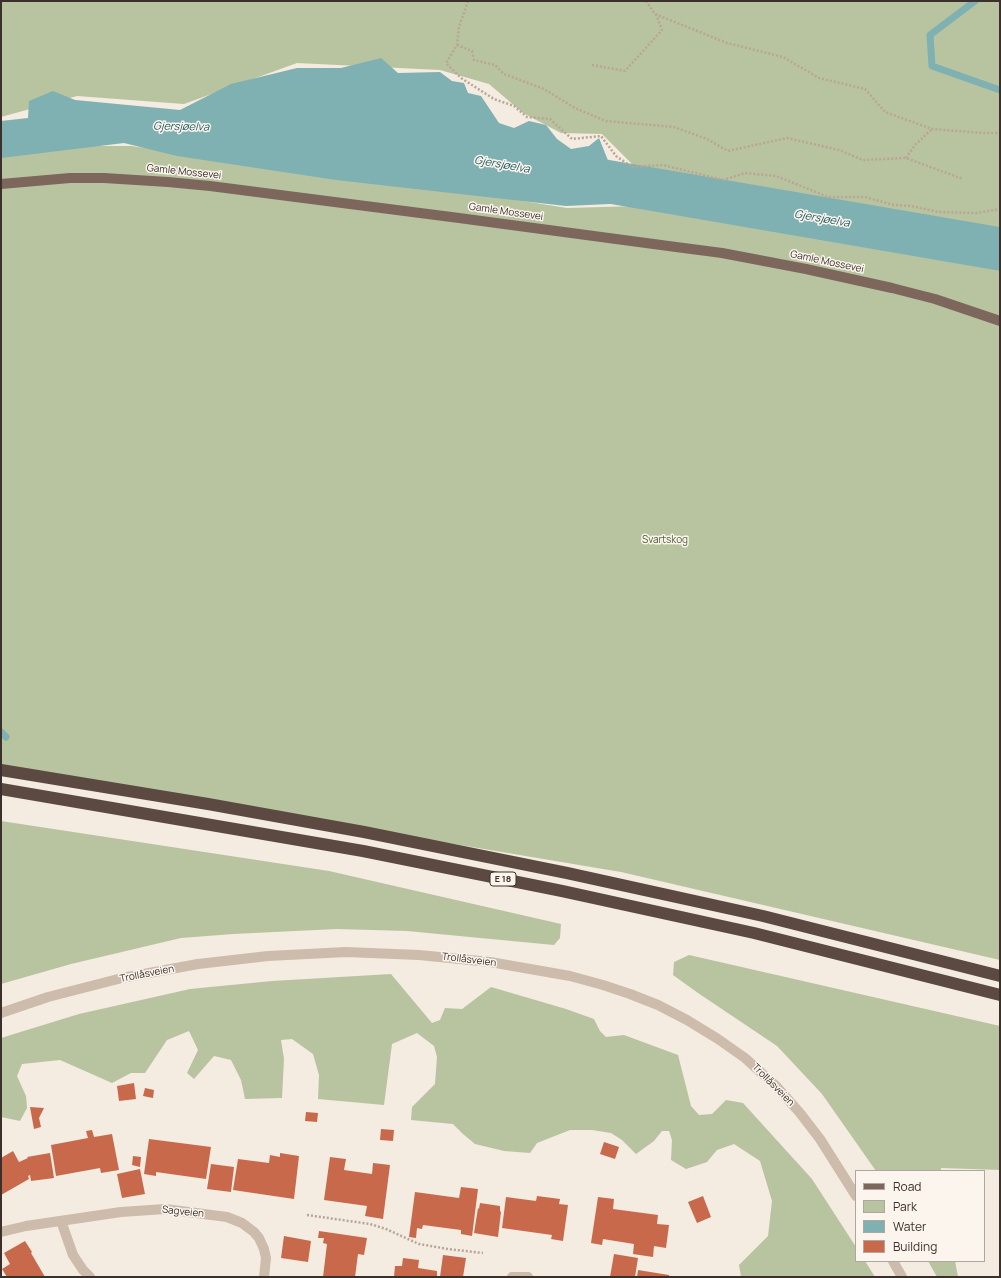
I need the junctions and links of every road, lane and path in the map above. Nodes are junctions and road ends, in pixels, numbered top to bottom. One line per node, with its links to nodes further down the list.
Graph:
1 (468, 1): 4 (path)
2 (646, 1): 3 (path)
3 (655, 14): 5 (path); 6 (path)
4 (457, 45): 8 (path); 11 (path)
5 (592, 65)
6 (932, 129): 7 (path); 8 (path)
7 (1000, 132)
8 (906, 158): 9 (path)
9 (963, 179)
10 (1, 184): 12 (main road, Gamle Mossevei)
11 (1000, 209)
12 (1000, 321)
13 (1, 770): 15 (highway, E 18)
14 (1, 789): 16 (highway, E 18)
15 (1000, 976)
16 (1000, 995)
17 (1, 1012): 18 (street, Trollåsveien)
18 (855, 1194)
19 (307, 1215): 22 (path)
20 (61, 1221): 21 (street, Sagveien); 24 (street); 25 (street, Sagveien)
21 (1, 1232)
22 (483, 1253)
23 (894, 1262): 28 (street)
24 (90, 1277)
25 (264, 1277)
26 (512, 1277): 27 (street)
27 (528, 1277)
28 (902, 1277)

